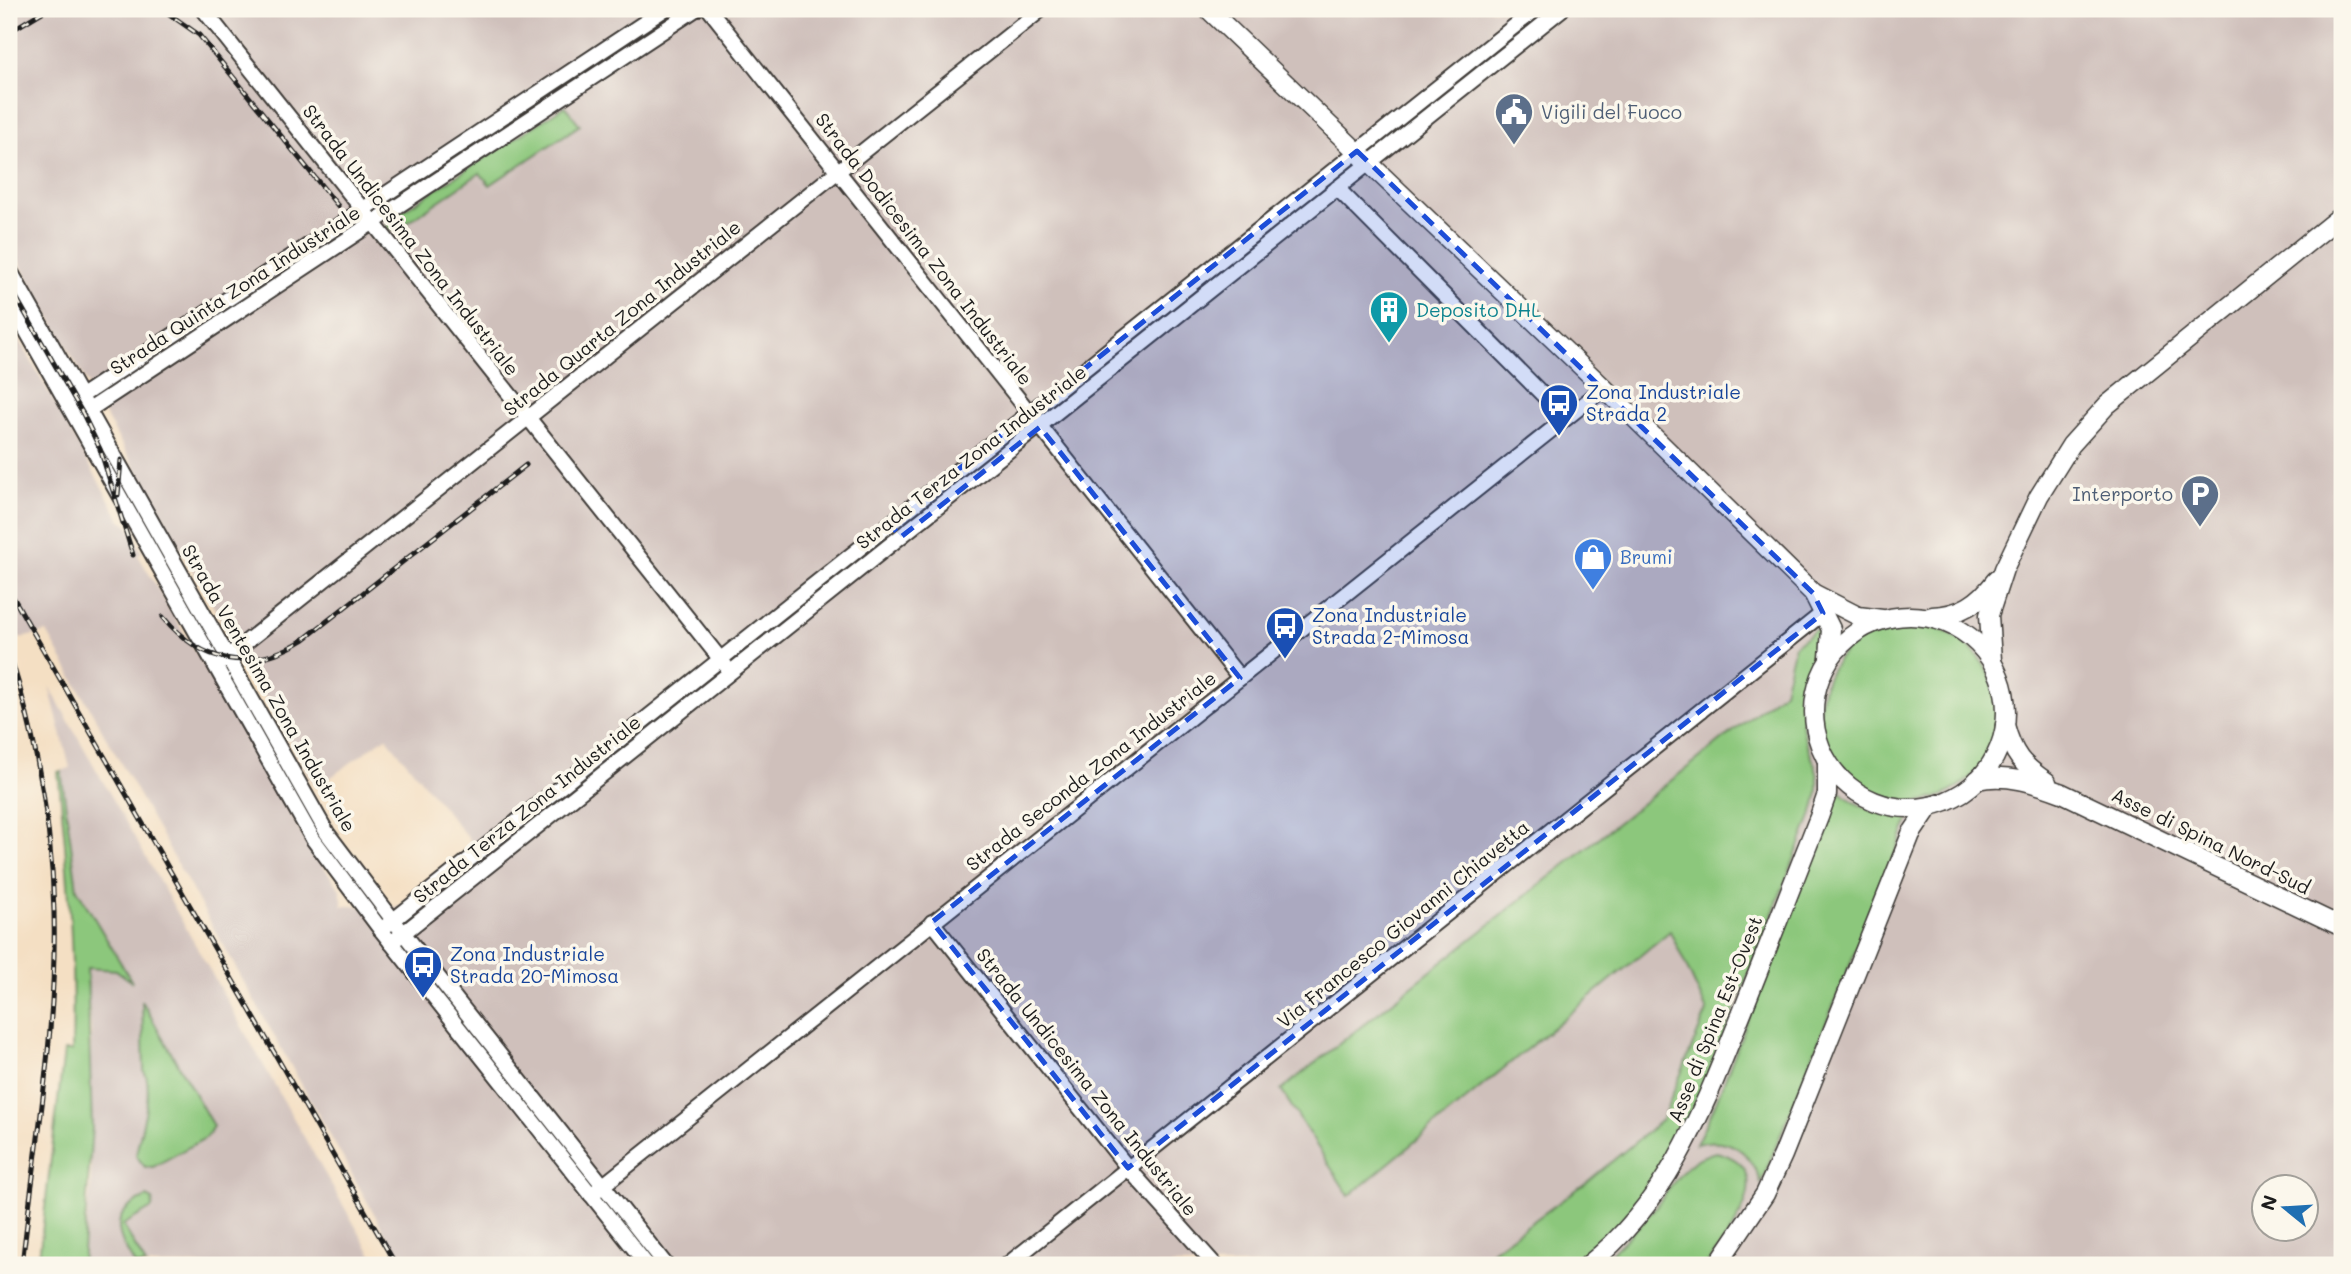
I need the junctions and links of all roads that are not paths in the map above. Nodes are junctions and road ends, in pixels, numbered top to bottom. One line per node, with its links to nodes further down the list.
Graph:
1 (203, 9): 14 (street, Strada Undicesima Zona Industriale)
2 (665, 9): 9 (street, Strada Quinta Zona Industriale)
3 (696, 9): 10 (street, Strada Quinta Zona Industriale)
4 (709, 9): 12 (street, Strada Dodicesima Zona Industriale)
5 (1042, 9): 12 (street, Strada Quarta Zona Industriale)
6 (1208, 9): 11 (main road)
7 (1536, 9): 11 (street, Strada Terza Zona Industriale)
8 (1562, 9): 11 (street, Strada Terza Zona Industriale)
9 (639, 26): 10 (street); 14 (street, Strada Quinta Zona Industriale)
10 (649, 40): 16 (street, Strada Quinta Zona Industriale)
11 (1363, 157): 13 (street, Strada Terza Zona Industriale); 17 (street, Strada Terza Zona Industriale); 23 (main road)
12 (837, 170): 25 (street, Strada Dodicesima Zona Industriale); 27 (street, Strada Quarta Zona Industriale)
13 (1337, 188): 18 (street, Strada Terza Zona Industriale); 28 (street)
14 (363, 210): 16 (street, Strada Undicesima Zona Industriale); 21 (street, Strada Quinta Zona Industriale)
15 (2342, 215): 32 (main road)
16 (373, 222): 22 (street, Strada Quinta Zona Industriale); 27 (street, Strada Undicesima Zona Industriale)
17 (1244, 240): 18 (street); 25 (street, Strada Terza Zona Industriale)
18 (1253, 254): 29 (street, Strada Terza Zona Industriale)
19 (9, 269): 24 (street, Strada Ventesima Zona Industriale)
20 (9, 300): 24 (street, Strada Ventesima Zona Industriale)
21 (208, 312): 22 (street); 24 (street, Strada Quinta Zona Industriale)
22 (217, 325): 26 (street, Strada Quinta Zona Industriale)
23 (1604, 388): 28 (street, Strada Seconda Zona Industriale); 35 (main road)
24 (74, 401): 26 (street, Strada Ventesima Zona Industriale)
25 (1030, 413): 29 (street, Strada Dodicesima Zona Industriale); 30 (street, Strada Terza Zona Industriale)
26 (82, 414): 33 (street, Strada Ventesima Zona Industriale); 34 (street, Strada Ventesima Zona Industriale)
27 (529, 418): 41 (street, Strada Undicesima Zona Industriale); 43 (street, Strada Quarta Zona Industriale)
28 (1566, 418): 46 (street, Strada Seconda Zona Industriale)
29 (1041, 427): 31 (street, Strada Terza Zona Industriale); 46 (street, Strada Dodicesima Zona Industriale)
30 (890, 524): 31 (street); 41 (street, Strada Terza Zona Industriale)
31 (901, 537): 45 (street, Strada Terza Zona Industriale)
32 (2004, 569): 39 (main road); 44 (main road)
33 (182, 576): 34 (street); 36 (street, Strada Ventesima Zona Industriale)
34 (169, 584): 38 (street, Strada Ventesima Zona Industriale)
35 (1813, 593): 37 (main road); 40 (main road)
36 (199, 605): 38 (street); 43 (street, Strada Ventesima Zona Industriale)
37 (1823, 612): 42 (main road); 67 (street, Via Francesco Giovanni Chiavetta)
38 (185, 613): 43 (street, Strada Ventesima Zona Industriale)
39 (1926, 617): 40 (main road); 44 (main road)
40 (1882, 620): 42 (main road)
41 (720, 659): 45 (street, Strada Undicesima Zona Industriale); 47 (street, Strada Terza Zona Industriale)
42 (1829, 660): 51 (main road)
43 (220, 662): 50 (street, Strada Ventesima Zona Industriale); 52 (street, Strada Ventesima Zona Industriale)
44 (1993, 663): 49 (main road)
45 (730, 671): 48 (street, Strada Terza Zona Industriale)
46 (1240, 678): 60 (street, Strada Seconda Zona Industriale)
47 (679, 692): 48 (street); 56 (street, Strada Terza Zona Industriale)
48 (689, 705): 57 (street, Strada Terza Zona Industriale)
49 (2005, 725): 53 (main road); 54 (main road)
50 (287, 761): 52 (street); 61 (street, Strada Ventesima Zona Industriale)
51 (1826, 761): 55 (main road); 74 (main road, Asse di Spina Est-Ovest)
52 (273, 769): 61 (street, Strada Ventesima Zona Industriale)
53 (1977, 780): 54 (main road); 55 (main road)
54 (2062, 793): 62 (main road, Asse di Spina Nord-Sud)
55 (1930, 806): 75 (main road)
56 (501, 835): 57 (street); 58 (street, Strada Terza Zona Industriale)
57 (510, 847): 59 (street, Strada Terza Zona Industriale)
58 (429, 891): 59 (street); 61 (street, Strada Terza Zona Industriale)
59 (439, 904): 63 (street, Strada Terza Zona Industriale)
60 (932, 922): 67 (street, Strada Undicesima Zona Industriale); 68 (street, Strada Seconda Zona Industriale)
61 (387, 925): 63 (street, Strada Ventesima Zona Industriale)
62 (2342, 927)
63 (397, 938): 64 (street, Strada Ventesima Zona Industriale)
64 (442, 995): 65 (street, Strada Ventesima Zona Industriale); 66 (street, Strada Ventesima Zona Industriale)
65 (493, 1046): 66 (street); 68 (street, Strada Ventesima Zona Industriale)
66 (480, 1056): 69 (street, Strada Ventesima Zona Industriale)
67 (1128, 1168): 72 (street, Via Francesco Giovanni Chiavetta); 73 (street, Strada Undicesima Zona Industriale)
68 (603, 1185): 69 (street, Strada Seconda Zona Industriale); 71 (street, Strada Ventesima Zona Industriale)
69 (591, 1195): 70 (street, Strada Ventesima Zona Industriale)
70 (648, 1265)
71 (666, 1265)
72 (1007, 1265)
73 (1215, 1265)
74 (1588, 1265)
75 (1717, 1265)

